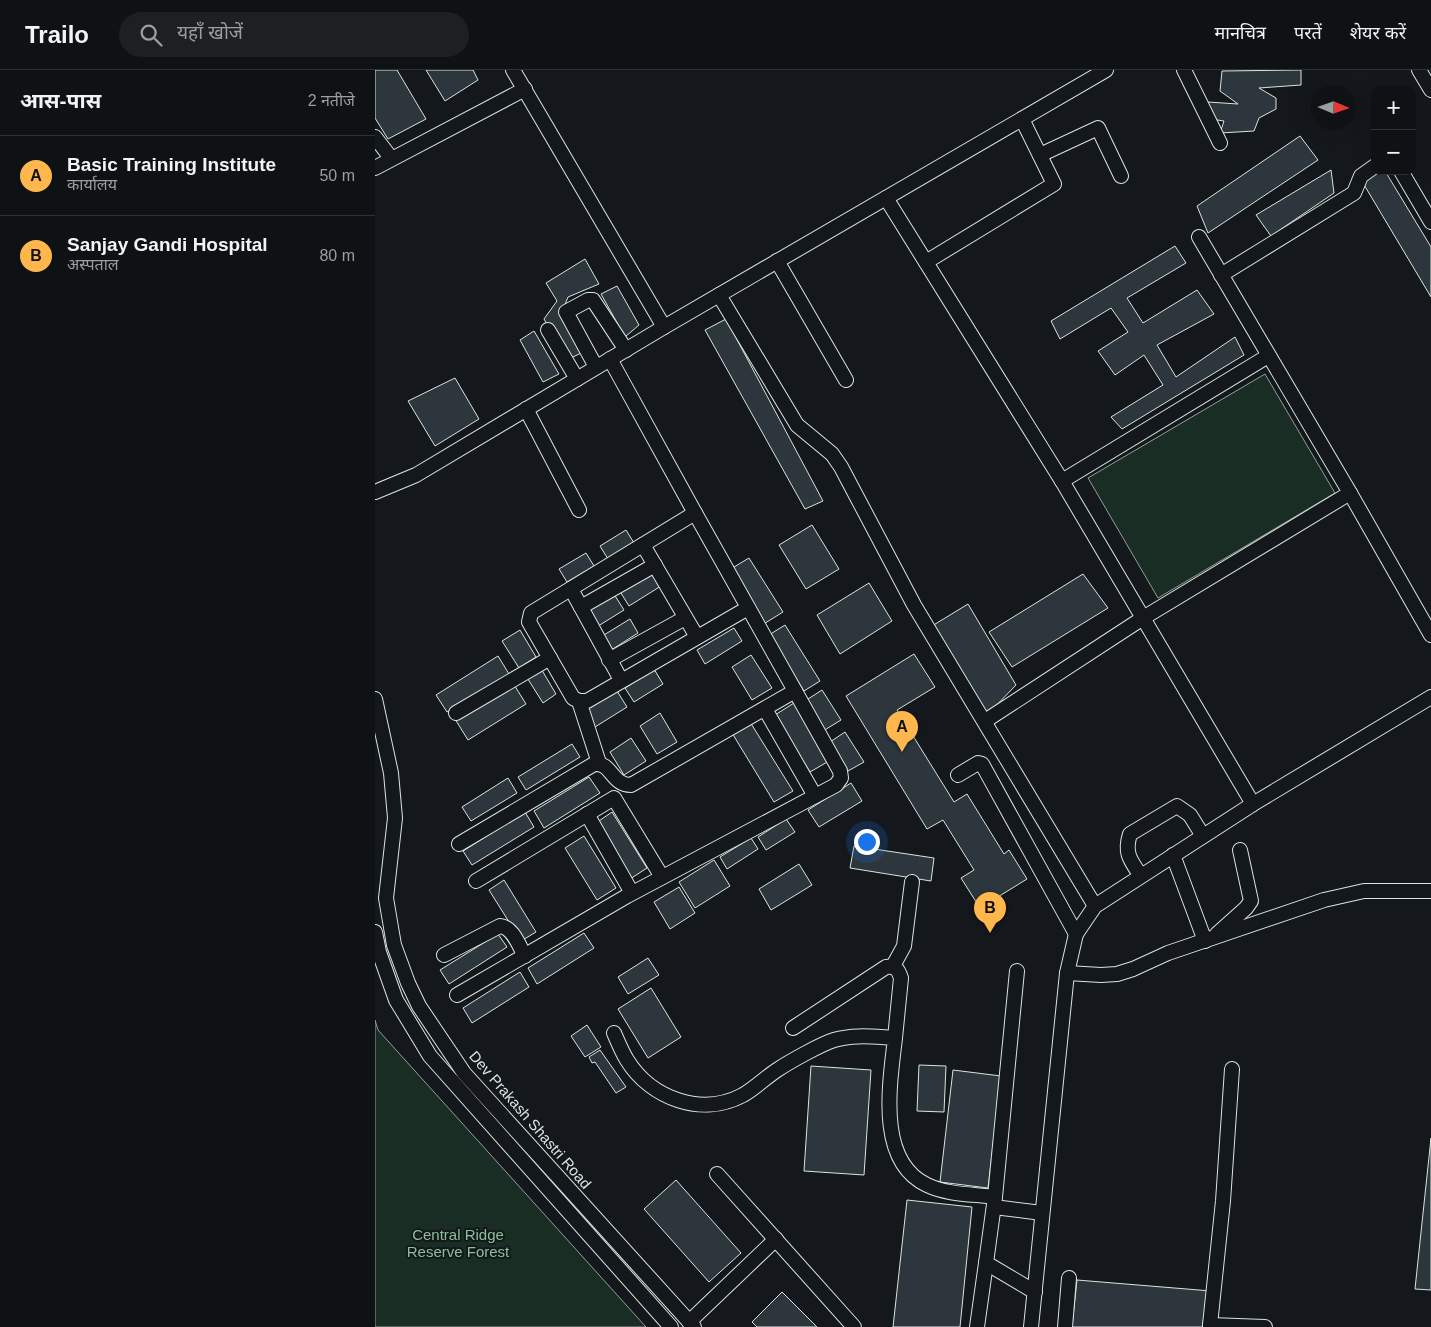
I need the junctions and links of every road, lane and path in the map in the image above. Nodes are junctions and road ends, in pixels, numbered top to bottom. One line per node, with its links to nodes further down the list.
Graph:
1 (513, 70): 5 (street)
2 (1106, 70): 7 (street)
3 (1184, 70): 9 (street)
4 (1419, 70): 6 (street)
5 (525, 89): 11 (street); 23 (street)
6 (1431, 90)
7 (1021, 119): 10 (street); 16 (street)
8 (375, 137): 11 (street)
9 (1220, 143)
10 (1040, 155): 15 (street); 20 (street)
11 (391, 158): 12 (street)
12 (375, 168)
13 (1371, 169): 21 (street)
14 (1403, 175): 17 (street)
15 (1121, 176)
16 (886, 198): 19 (street); 20 (street)
17 (1431, 222)
18 (1199, 237): 21 (street)
19 (777, 261): 22 (street); 30 (street)
20 (926, 262): 32 (street)
21 (1221, 276): 26 (street)
22 (719, 295): 23 (street); 55 (street)
23 (664, 327): 25 (street)
24 (548, 330): 29 (street)
25 (626, 350): 27 (street); 28 (street)
26 (1268, 356): 32 (street); 34 (street)
27 (610, 359): 28 (street); 36 (street)
28 (596, 367): 29 (street)
29 (577, 379): 31 (street)
30 (846, 380)
31 (526, 409): 33 (street); 35 (street)
32 (1062, 480): 43 (street)
33 (375, 492)
34 (1350, 493): 43 (street); 44 (street)
35 (579, 510)
36 (695, 513): 37 (street); 41 (street)
37 (643, 545): 38 (street); 39 (street)
38 (655, 565): 40 (street); 42 (street)
39 (571, 589): 40 (street); 46 (street)
40 (581, 607): 47 (street)
41 (748, 608): 45 (street); 49 (street)
42 (685, 618): 45 (street); 47 (street)
43 (1143, 618): 55 (street); 59 (street)
44 (1431, 635)
45 (697, 637): 48 (street)
46 (550, 658): 52 (street); 54 (street)
47 (609, 660): 48 (street)
48 (621, 680): 52 (street)
49 (795, 691): 53 (street); 58 (street)
50 (1431, 697): 59 (street)
51 (375, 699): 92 (street, Dev Prakash Shastri Road)
52 (579, 701): 56 (street)
53 (765, 709): 56 (street); 58 (street)
54 (456, 713)
55 (985, 721): 71 (street)
56 (599, 763): 62 (street)
57 (958, 775): 73 (street)
58 (815, 796): 66 (street)
59 (1253, 804): 61 (street)
60 (587, 814): 66 (street); 67 (street); 70 (street)
61 (1203, 836): 64 (street); 65 (street)
62 (459, 844)
63 (1240, 850): 74 (street)
64 (1173, 855): 65 (street); 74 (street)
65 (1141, 876): 71 (street)
66 (663, 877): 70 (street)
67 (476, 881)
68 (912, 882): 77 (street)
69 (1431, 891): 74 (street)
70 (632, 893): 76 (street)
71 (1095, 906): 73 (street)
72 (375, 932): 94 (street, Dev Prakash Shastri Road)
73 (1076, 934): 79 (street)
74 (1208, 940): 79 (street)
75 (445, 955): 76 (street)
76 (525, 956): 80 (street)
77 (893, 966): 81 (street); 83 (street)
78 (1017, 972): 86 (street)
79 (1067, 973): 87 (street)
80 (457, 995)
81 (793, 1028)
82 (614, 1033): 83 (street)
83 (895, 1038): 86 (street)
84 (1232, 1069): 93 (street)
85 (717, 1174): 88 (street)
86 (995, 1202): 87 (street); 89 (street)
87 (1043, 1213): 91 (street)
88 (776, 1238): 92 (street); 95 (street)
89 (987, 1263): 91 (street); 96 (street)
90 (1069, 1278): 98 (street)
91 (1035, 1292): 97 (street)
92 (691, 1325)
93 (1210, 1326): 99 (street)
94 (671, 1327)
95 (854, 1327)
96 (977, 1327)
97 (1031, 1327)
98 (1065, 1327)
99 (1265, 1327)

